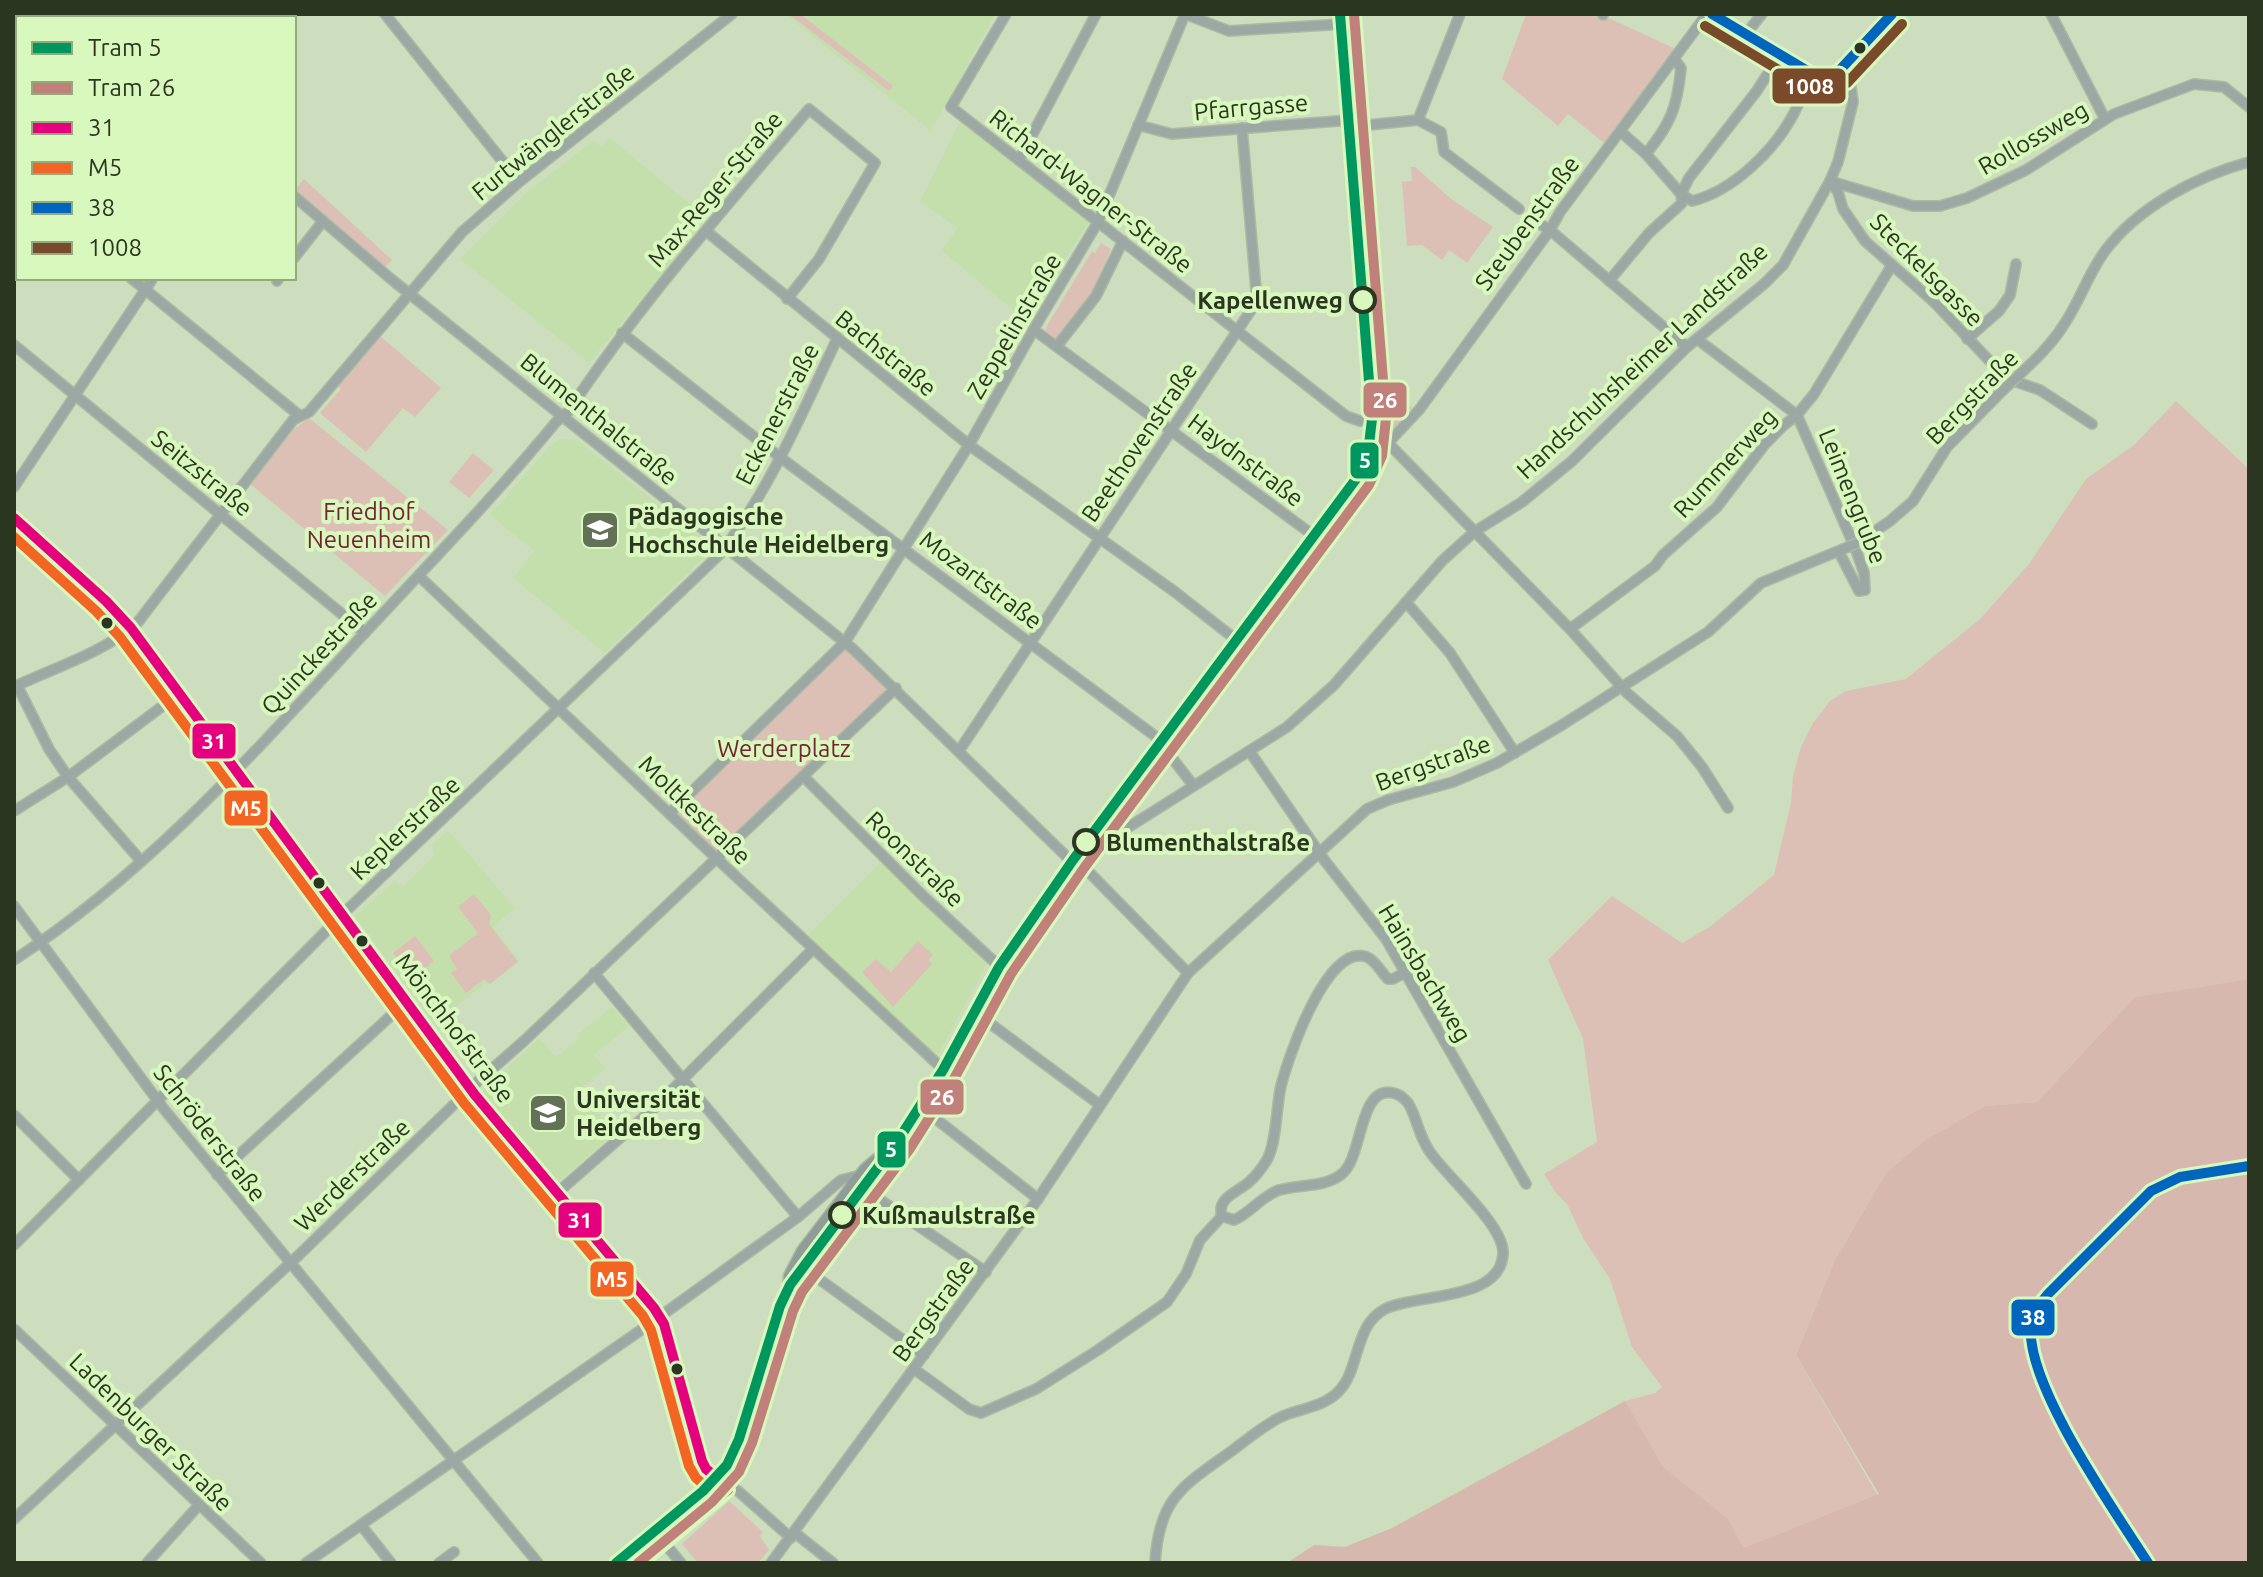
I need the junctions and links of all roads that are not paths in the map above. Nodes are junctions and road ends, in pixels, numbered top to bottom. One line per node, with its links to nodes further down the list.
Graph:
1 (385, 14): 28 (street)
2 (732, 14): 28 (street, Furtwänglerstraße)
3 (1006, 14): 25 (street, Richard-Wagner-Straße)
4 (1096, 14): 25 (street)
5 (1185, 14): 11 (street); 21 (street, Zeppelinstraße)
6 (1460, 14): 20 (street)
7 (1710, 14): 12 (street); 14 (street, Steubenstraße)
8 (1892, 14): 15 (street)
9 (2051, 14): 18 (street)
10 (1760, 17): 12 (street)
11 (1343, 19): 19 (main road)
12 (1745, 35): 13 (street)
13 (1780, 55): 16 (street); 29 (street)
14 (1675, 60): 23 (street, Steubenstraße); 24 (street)
15 (1838, 72): 16 (street); 27 (street, Handschuhsheimer Landstraße)
16 (1811, 73): 29 (street)
17 (2249, 107): 18 (street, Rollossweg)
18 (2105, 119): 27 (street, Rollossweg)
19 (1351, 120): 20 (street, Pfarrgasse); 22 (street, Pfarrgasse); 63 (main road)
20 (1418, 120): 31 (street)
21 (1138, 125): 22 (street, Pfarrgasse); 34 (street, Zeppelinstraße)
22 (1242, 128): 48 (street, Beethovenstraße)
23 (1621, 132): 24 (street); 35 (street, Steubenstraße)
24 (1646, 154): 29 (street)
25 (1019, 160): 34 (street, Richard-Wagner-Straße)
26 (2249, 162): 75 (street, Bergstraße, bridge)
27 (1830, 181): 40 (street, Steckelsgasse); 51 (street, Handschuhsheimer Landstraße)
28 (519, 182): 45 (street, Furtwänglerstraße)
29 (1681, 194): 43 (street)
30 (296, 198): 33 (street, Blumenthalstraße)
31 (1519, 209)
32 (1533, 220): 35 (street)
33 (323, 221): 38 (street); 45 (street, Blumenthalstraße)
34 (1098, 222): 37 (street, Richard-Wagner-Straße); 47 (street, Zeppelinstraße)
35 (1550, 230): 43 (street); 64 (street, Steubenstraße)
36 (706, 231): 46 (street, Bachstraße); 46 (street, Max-Reger-Straße); 49 (street, Max-Reger-Straße)
37 (1123, 241): 48 (street, Richard-Wagner-Straße); 54 (street, Zeppelinstraße)
38 (296, 255)
39 (2016, 264): 52 (street)
40 (1892, 265): 52 (street, Steckelsgasse); 57 (street, Rummerweg)
41 (133, 280): 44 (street)
42 (152, 280): 44 (street)
43 (1609, 281): 55 (street)
44 (145, 290): 56 (street); 58 (street)
45 (410, 293): 58 (street, Furtwänglerstraße); 59 (street, Blumenthalstraße)
46 (787, 299): 50 (street, Bachstraße)
47 (1034, 330): 54 (street, Haydnstraße); 65 (street, Zeppelinstraße)
48 (1237, 331): 60 (street, Richard-Wagner-Straße); 62 (street, Beethovenstraße)
49 (622, 333): 59 (street, Max-Reger-Straße); 66 (street, Mozartstraße)
50 (837, 339): 65 (street, Bachstraße); 66 (street, Eckenerstraße)
51 (1697, 339): 55 (street, Handschuhsheimer Landstraße); 57 (street)
52 (1967, 339): 61 (street, Steckelsgasse)
53 (14, 345): 56 (street, Seitzstraße)
54 (1057, 346): 62 (street, Haydnstraße)
55 (1687, 347): 70 (street, Handschuhsheimer Landstraße)
56 (75, 395): 67 (street); 68 (street, Seitzstraße)
57 (1797, 415): 75 (street, Leimengrube); 79 (street, Rummerweg)
58 (300, 416): 68 (street, Furtwänglerstraße)
59 (563, 417): 73 (street, Blumenthalstraße); 76 (street, Quinckestraße)
60 (1360, 421)
61 (2092, 424)
62 (1172, 429): 71 (street, Beethovenstraße); 72 (street, Haydnstraße)
63 (1373, 442): 64 (street); 72 (main road)
64 (1388, 443): 70 (street)
65 (969, 445): 71 (street, Bachstraße); 74 (street, Zeppelinstraße)
66 (781, 458): 73 (street, Eckenerstraße); 74 (street, Mozartstraße)
67 (14, 487)
68 (220, 514): 78 (street, Furtwänglerstraße); 80 (street, Seitzstraße)
69 (14, 518): 78 (main road, Mönchhofstraße)
70 (1474, 532): 77 (street, Handschuhsheimer Landstraße); 79 (street)
71 (1099, 538): 82 (street, Bachstraße); 83 (street, Beethovenstraße)
72 (1317, 538): 82 (main road)
73 (726, 546): 81 (street, Blumenthalstraße); 88 (street, Keplerstraße)
74 (906, 548): 81 (street, Zeppelinstraße); 83 (street, Mozartstraße)
75 (1843, 549): 85 (street, Bergstraße)
76 (419, 576): 80 (street, Quinckestraße); 88 (street, Moltkestraße)
77 (1406, 602): 91 (street, Handschuhsheimer Landstraße); 92 (street)
78 (131, 628): 84 (street); 87 (main road, Mönchhofstraße)
79 (1570, 629): 85 (street)
80 (365, 633): 93 (street, Quinckestraße)
81 (845, 642): 86 (street, Blumenthalstraße); 99 (street)
82 (1239, 642): 89 (main road)
83 (1031, 643): 89 (street, Mozartstraße); 90 (street, Beethovenstraße)
84 (16, 686): 95 (street)
85 (1622, 686): 92 (street, Bergstraße); 97 (street)
86 (896, 688): 90 (street, Blumenthalstraße); 94 (street)
87 (180, 693): 93 (main road, Mönchhofstraße); 95 (street)
88 (557, 711): 99 (street, Moltkestraße); 105 (street, Keplerstraße)
89 (1163, 744): 96 (street); 102 (main road)
90 (959, 751): 102 (street, Blumenthalstraße)
91 (1250, 752): 96 (street, Handschuhsheimer Landstraße); 100 (street, Hainsbachweg)
92 (1515, 753): 100 (street, Bergstraße)
93 (234, 770): 103 (street, Quinckestraße); 105 (main road, Mönchhofstraße)
94 (803, 776): 101 (street); 109 (street, Roonstraße)
95 (68, 777): 98 (street); 103 (street)
96 (1193, 785): 102 (street, Handschuhsheimer Landstraße)
97 (1728, 808)
98 (14, 811)
99 (670, 813): 101 (street, Moltkestraße)
100 (1319, 853): 111 (street, Bergstraße); 112 (street, Hainsbachweg)
101 (716, 858): 107 (street, Moltkestraße); 110 (street, Werderstraße)
102 (1077, 860): 109 (main road, Handschuhsheimer Landstraße); 111 (street, Blumenthalstraße)
103 (141, 861): 106 (street, Quinckestraße)
104 (14, 906): 106 (street, Schröderstraße)
105 (339, 918): 113 (main road, Mönchhofstraße); 118 (street, Keplerstraße)
106 (40, 942): 108 (street, Quinckestraße); 118 (street, Schröderstraße)
107 (813, 949): 115 (street, Moltkestraße); 116 (street)
108 (14, 960)
109 (1001, 968): 114 (main road, Handschuhsheimer Landstraße)
110 (594, 973): 116 (street); 117 (street, Werderstraße)
111 (1188, 973): 119 (street, Bergstraße)
112 (1404, 973): 127 (street, Hainsbachweg); 131 (street)
113 (407, 1001): 117 (main road, Mönchhofstraße); 124 (street)
114 (976, 1013): 115 (main road, Handschuhsheimer Landstraße); 119 (street)
115 (945, 1071): 120 (main road, Handschuhsheimer Landstraße)
116 (682, 1080): 128 (street); 132 (street)
117 (470, 1088): 128 (main road, Mönchhofstraße); 134 (street, Werderstraße)
118 (154, 1103): 124 (street, Schröderstraße); 126 (street, Keplerstraße)
119 (1100, 1105): 130 (street, Bergstraße)
120 (922, 1108): 122 (main road, Handschuhsheimer Landstraße); 130 (street)
121 (14, 1115): 126 (street)
122 (903, 1137): 125 (main road, Handschuhsheimer Landstraße); 129 (main road, Handschuhsheimer Landstraße)
123 (2249, 1166): 162 (street)
124 (217, 1175): 134 (street, Schröderstraße)
125 (861, 1175): 132 (street); 137 (main road, Handschuhsheimer Landstraße)
126 (79, 1180): 133 (street, Keplerstraße)
127 (1526, 1184)
128 (557, 1193): 138 (main road, Mönchhofstraße)
129 (873, 1195): 135 (street); 136 (main road, Handschuhsheimer Landstraße)
130 (1038, 1199): 135 (street, Bergstraße)
131 (1222, 1216): 141 (street); 161 (street)
132 (798, 1217): 138 (street)
133 (14, 1245)
134 (289, 1263): 142 (street, Werderstraße); 143 (street, Schröderstraße)
135 (986, 1272): 140 (street, Bergstraße)
136 (812, 1274): 137 (main road, Handschuhsheimer Landstraße); 140 (street)
137 (789, 1293): 144 (main road, Handschuhsheimer Landstraße)
138 (660, 1316): 143 (street); 144 (main road, Mönchhofstraße)
139 (14, 1329): 142 (street, Ladenburger Straße)
140 (924, 1355): 141 (street, Bergstraße)
141 (914, 1369): 149 (street, Bergstraße)
142 (117, 1426): 145 (street, Ladenburger Straße); 146 (street, Werderstraße)
143 (453, 1460): 147 (street); 156 (street, Schröderstraße)
144 (719, 1479): 148 (main road, Handschuhsheimer Landstraße); 149 (street)
145 (199, 1505): 151 (street); 152 (street, Ladenburger Straße)
146 (14, 1519)
147 (361, 1525): 153 (street); 154 (street)
148 (656, 1533): 157 (main road, Handschuhsheimer Landstraße); 158 (street)
149 (793, 1536): 159 (street, Bergstraße); 160 (street)
150 (454, 1552): 155 (street)
151 (147, 1563)
152 (261, 1563)
153 (306, 1563)
154 (391, 1563)
155 (439, 1563)
156 (538, 1563)
157 (618, 1563)
158 (681, 1563)
159 (771, 1563)
160 (833, 1563)
161 (1155, 1563)
162 (2148, 1563)

